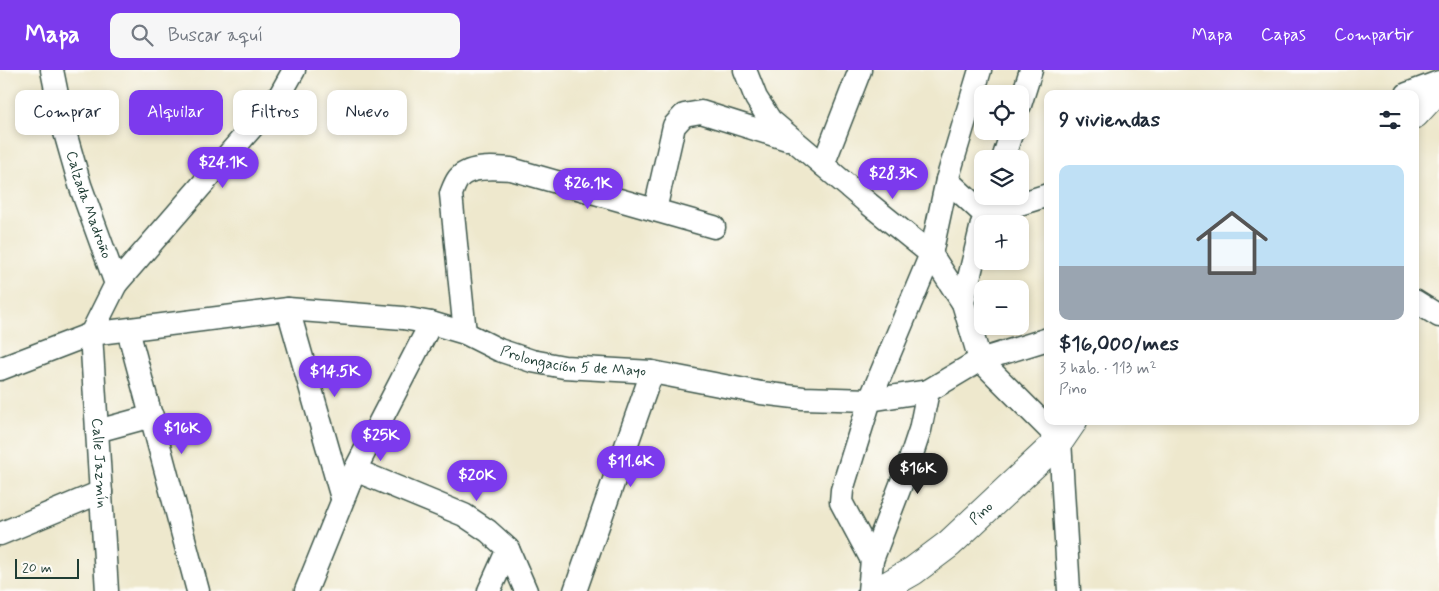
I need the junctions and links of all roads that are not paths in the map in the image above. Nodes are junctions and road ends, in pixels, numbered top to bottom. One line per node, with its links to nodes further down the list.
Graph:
1 (52, 70): 21 (street, Calzada Madroño)
2 (294, 70): 21 (street)
3 (745, 70): 12 (street)
4 (860, 70): 13 (street)
5 (980, 70): 14 (street)
6 (1031, 70): 8 (street)
7 (1439, 82): 10 (street)
8 (1026, 85)
9 (1439, 88): 11 (street)
10 (1418, 90)
11 (1419, 110)
12 (800, 143): 13 (street); 16 (street)
13 (823, 165): 19 (street)
14 (947, 180): 17 (street); 19 (street)
15 (1044, 196): 17 (street)
16 (655, 210): 18 (street); 28 (street)
17 (985, 215)
18 (714, 227)
19 (931, 254): 22 (street); 37 (street)
20 (974, 260): 22 (street)
21 (116, 284): 29 (street)
22 (963, 304): 33 (street)
23 (1419, 304): 25 (street)
24 (288, 309): 26 (street, Prolongación 5 de Mayo); 27 (street, Prolongación 5 de Mayo); 44 (street)
25 (1439, 316)
26 (431, 324): 28 (street, Prolongación 5 de Mayo); 42 (street)
27 (128, 330): 29 (street, Prolongación 5 de Mayo); 39 (street)
28 (465, 333): 35 (street, Prolongación 5 de Mayo)
29 (91, 334): 32 (street, Prolongación 5 de Mayo); 41 (street, Calle Jazmín)
30 (1044, 340): 33 (street, Prolongación 5 de Mayo)
31 (0, 352): 32 (street)
32 (23, 360): 34 (street, Prolongación 5 de Mayo)
33 (980, 360): 36 (street, Prolongación 5 de Mayo); 38 (street)
34 (0, 369)
35 (652, 372): 37 (street, Prolongación 5 de Mayo); 53 (street)
36 (928, 391): 37 (street, Prolongación 5 de Mayo); 47 (street)
37 (870, 400): 47 (street)
38 (1044, 412)
39 (152, 416): 41 (street); 49 (street)
40 (1066, 430): 55 (street, Pino); 56 (street)
41 (97, 431): 43 (street, Calle Jazmín)
42 (355, 470): 44 (street); 46 (street)
43 (100, 492): 45 (street); 48 (street, Calle Jazmín)
44 (342, 498): 50 (street)
45 (0, 534)
46 (508, 549): 51 (street); 52 (street)
47 (872, 560): 54 (street)
48 (106, 591)
49 (198, 591)
50 (306, 591)
51 (489, 591)
52 (526, 591)
53 (575, 591)
54 (869, 591)
55 (878, 591)
56 (1069, 591)

